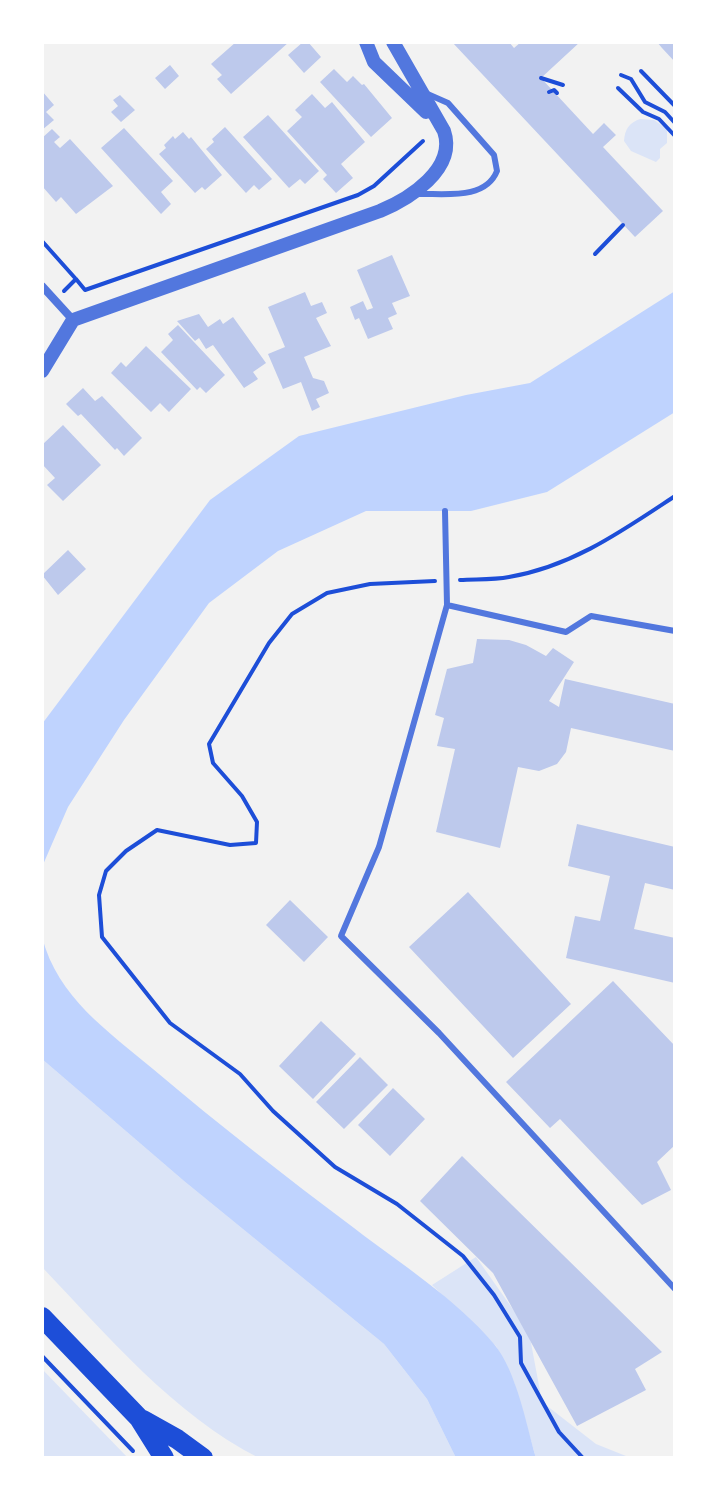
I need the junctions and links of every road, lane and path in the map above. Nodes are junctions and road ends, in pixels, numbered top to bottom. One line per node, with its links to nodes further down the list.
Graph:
1 (366, 42): 13 (street)
2 (393, 42): 8 (street)
3 (641, 71): 11 (path)
4 (621, 75): 12 (path)
5 (541, 78): 6 (path)
6 (563, 85)
7 (618, 88): 14 (path)
8 (420, 91): 13 (street); 16 (lane)
9 (549, 92): 10 (path)
10 (557, 93)
11 (675, 106)
12 (675, 123)
13 (441, 126): 16 (street)
14 (675, 136)
15 (423, 141): 20 (path)
16 (412, 194): 23 (street)
17 (623, 225): 19 (path)
18 (42, 241): 20 (path)
19 (595, 254)
20 (76, 279): 21 (path)
21 (69, 285)
22 (42, 286): 23 (street)
23 (73, 320): 24 (street)
24 (42, 371)
25 (445, 511): 26 (lane)
26 (447, 605): 27 (lane); 28 (lane)
27 (675, 631)
28 (675, 1289)
29 (42, 1317): 31 (main road)
30 (42, 1356): 32 (path)
31 (139, 1418): 33 (main road); 34 (main road)
32 (140, 1458)
33 (164, 1458)
34 (203, 1458)

